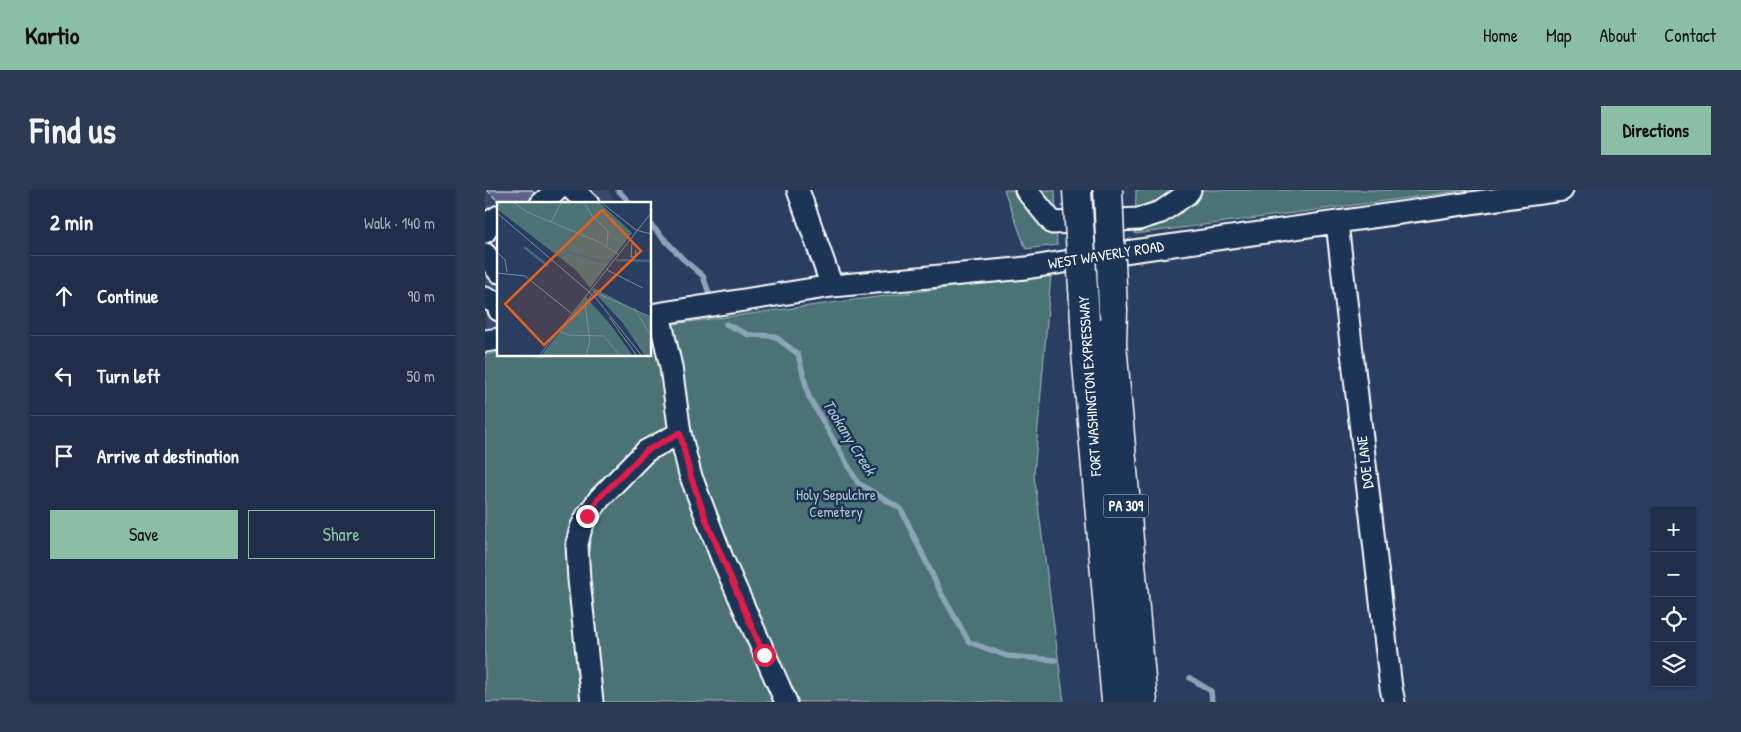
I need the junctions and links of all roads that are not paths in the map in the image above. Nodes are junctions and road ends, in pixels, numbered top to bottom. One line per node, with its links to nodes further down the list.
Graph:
1 (573, 190): 9 (street)
2 (798, 190): 15 (street)
3 (1026, 190): 6 (street)
4 (1077, 190): 20 (highway, FORT WASHINGTON EXPRESSWAY / PA 309, bridge)
5 (1108, 190): 21 (highway, FORT WASHINGTON EXPRESSWAY / PA 309, bridge)
6 (1190, 190)
7 (1562, 190): 8 (street, WEST WAVERLY ROAD)
8 (1525, 193): 11 (street, WEST WAVERLY ROAD)
9 (586, 202)
10 (497, 217): 12 (street)
11 (1337, 223): 15 (street, WEST WAVERLY ROAD); 22 (street, DOE LANE)
12 (485, 232)
13 (485, 254): 14 (street)
14 (497, 269)
15 (832, 286): 16 (street, WEST WAVERLY ROAD)
16 (655, 314): 17 (street)
17 (680, 433): 18 (street); 19 (street)
18 (593, 702)
19 (786, 702)
20 (1116, 702)
21 (1143, 702)
22 (1394, 702)

